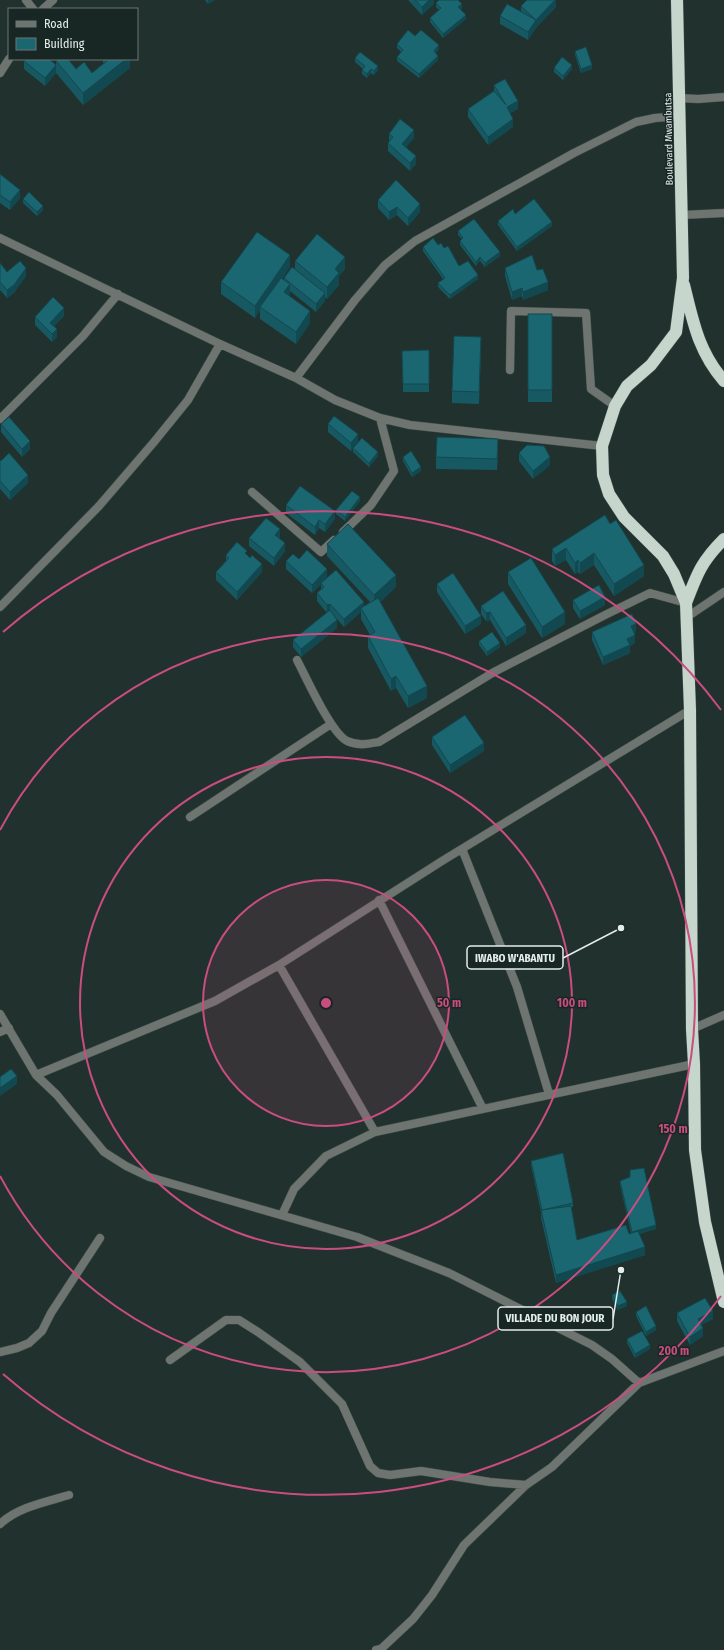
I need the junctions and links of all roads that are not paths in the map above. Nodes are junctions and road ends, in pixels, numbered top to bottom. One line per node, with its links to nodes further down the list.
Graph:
1 (26, 0): 4 (street)
2 (53, 0): 5 (street)
3 (677, 0): 9 (highway, Boulevard Mwambutsa)
4 (32, 8)
5 (44, 8)
6 (8, 60): 7 (street)
7 (0, 73)
8 (724, 97): 9 (street)
9 (679, 98): 10 (highway, Boulevard Mwambutsa)
10 (680, 116): 12 (highway, Boulevard Mwambutsa); 18 (street)
11 (724, 213): 12 (street)
12 (682, 215): 14 (highway, Boulevard Mwambutsa)
13 (0, 238): 15 (street)
14 (683, 278): 19 (highway, Boulevard Mwambutsa); 20 (highway, Boulevard Mwambutsa)
15 (118, 294): 16 (street); 22 (street)
16 (220, 344): 18 (street); 28 (street)
17 (510, 370): 20 (street)
18 (296, 378): 21 (street)
19 (724, 380)
20 (615, 406): 23 (highway, Boulevard Mwambutsa)
21 (380, 418): 23 (street); 24 (street)
22 (0, 419)
23 (602, 446): 27 (highway, Boulevard Mwambutsa)
24 (252, 492)
25 (724, 540): 27 (highway)
26 (724, 592): 29 (street)
27 (686, 603): 29 (highway); 32 (street)
28 (0, 607)
29 (688, 618): 31 (highway)
30 (296, 660): 32 (street)
31 (690, 710): 34 (street); 40 (highway)
32 (331, 724): 33 (street)
33 (190, 817)
34 (462, 849): 35 (street); 44 (street)
35 (379, 900): 36 (street); 45 (street)
36 (279, 965): 43 (street); 46 (street)
37 (0, 1014): 39 (street)
38 (724, 1015): 40 (street)
39 (9, 1028): 41 (street); 43 (street)
40 (692, 1029): 42 (highway)
41 (0, 1032)
42 (694, 1064): 44 (street); 49 (highway)
43 (36, 1075): 47 (street)
44 (549, 1094): 45 (street)
45 (483, 1109): 46 (street)
46 (375, 1132): 47 (street)
47 (282, 1215): 53 (street)
48 (100, 1238): 51 (street)
49 (724, 1302)
50 (724, 1350): 53 (street)
51 (0, 1352)
52 (170, 1360): 54 (street)
53 (639, 1383): 54 (street)
54 (526, 1484): 57 (street)
55 (69, 1496): 56 (street)
56 (0, 1524)
57 (376, 1650)

